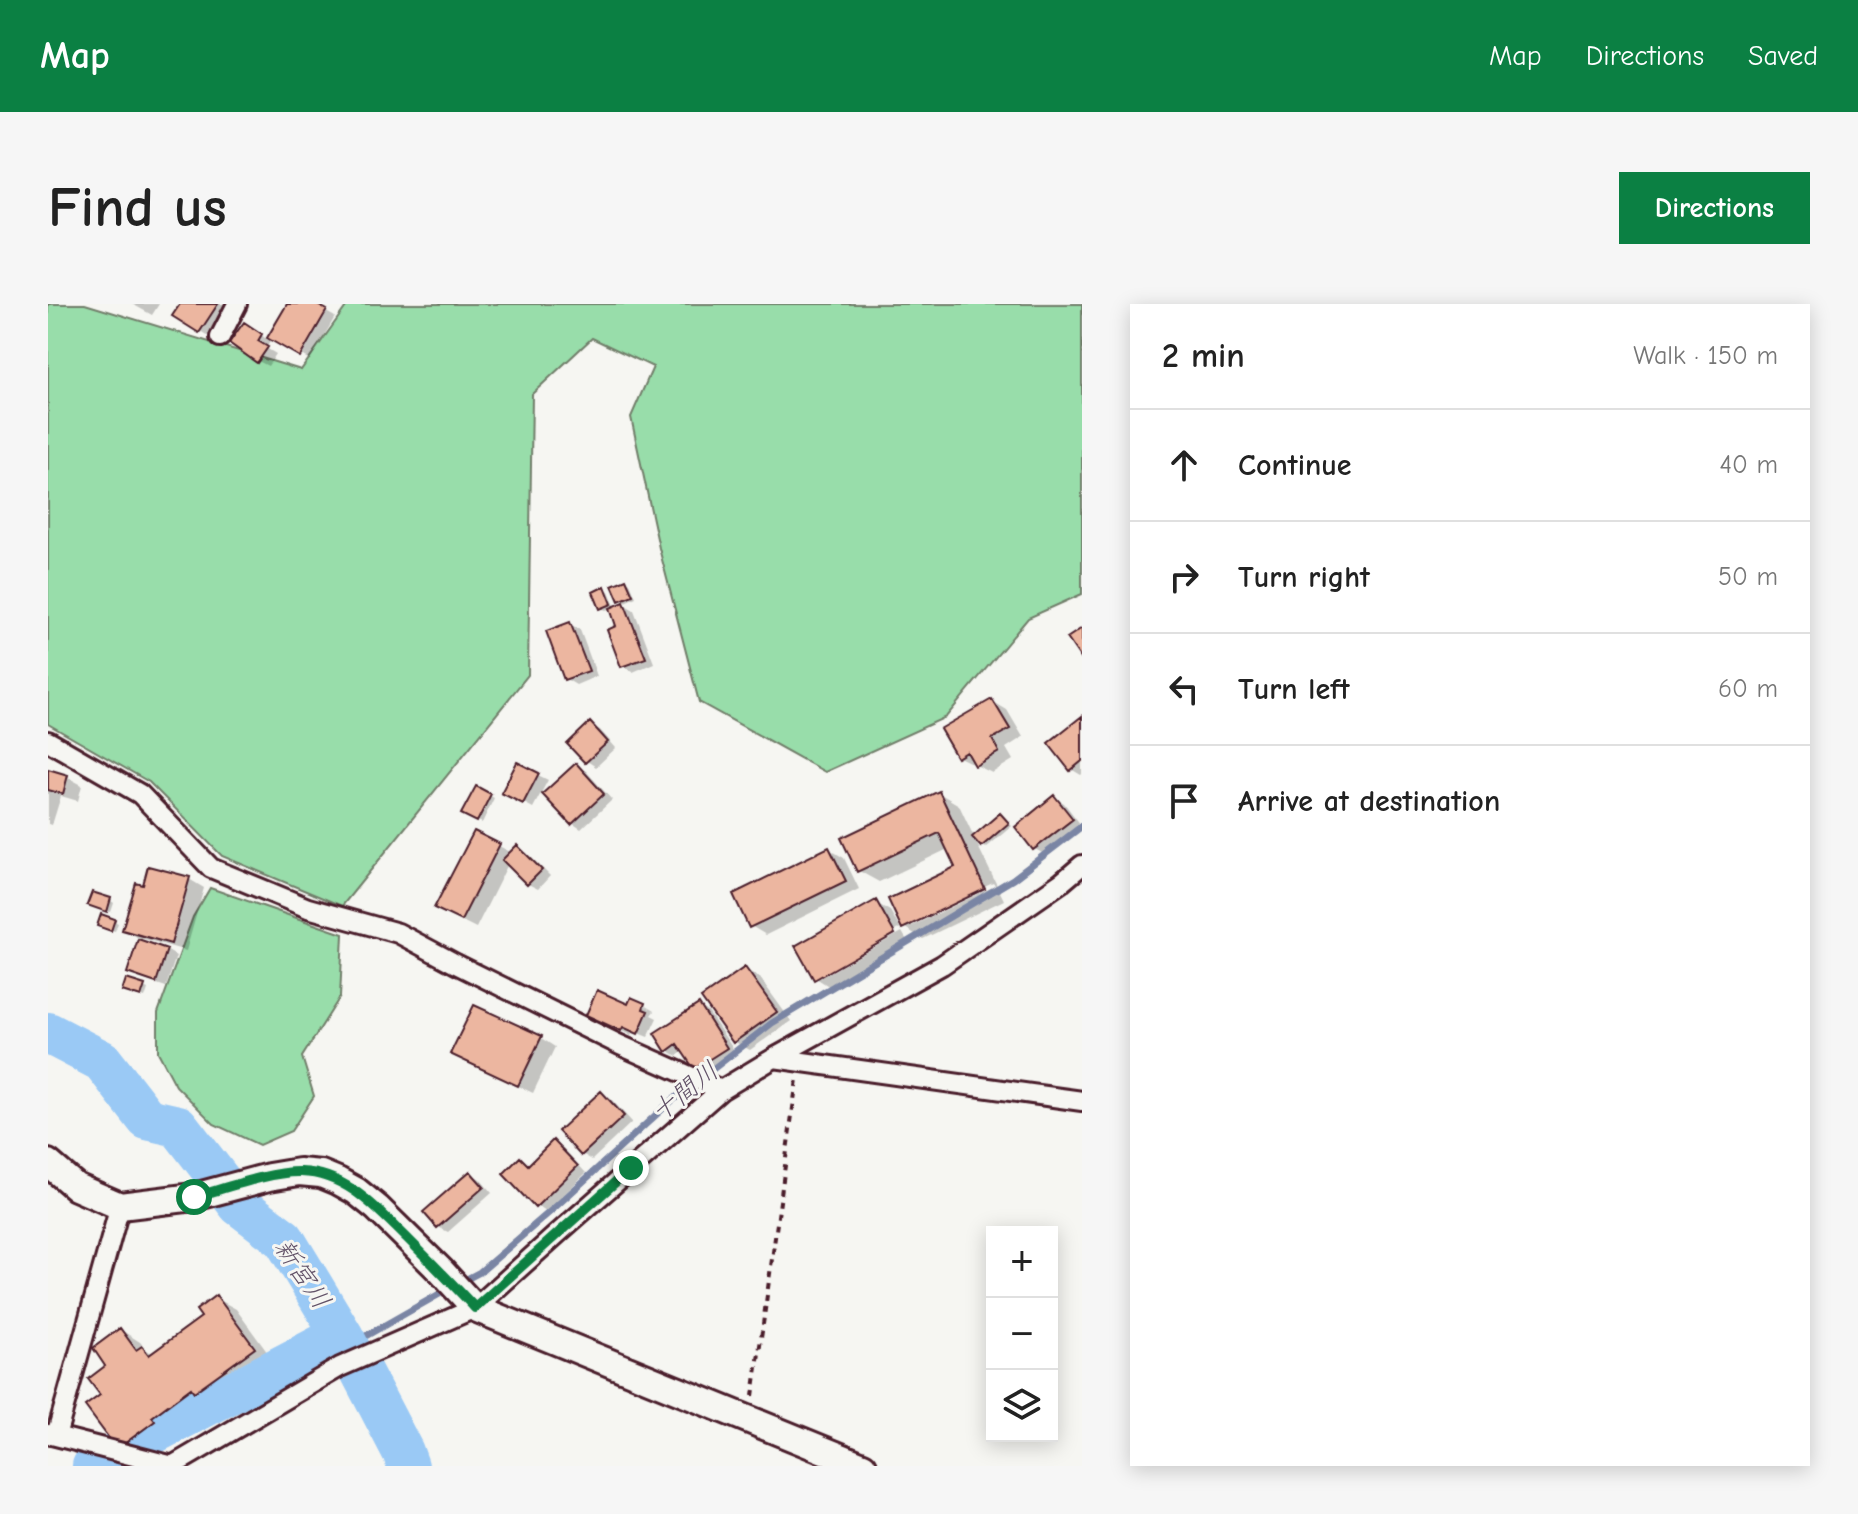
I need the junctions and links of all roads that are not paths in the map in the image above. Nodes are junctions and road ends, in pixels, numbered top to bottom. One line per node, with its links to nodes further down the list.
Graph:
1 (237, 304): 2 (street)
2 (220, 337)
3 (48, 741): 6 (street)
4 (1082, 865): 5 (street)
5 (774, 1058): 6 (street); 7 (street)
6 (721, 1090): 10 (street)
7 (1082, 1101)
8 (48, 1163): 9 (street)
9 (120, 1206): 10 (street); 11 (street)
10 (475, 1308): 12 (street); 13 (street)
11 (52, 1435): 13 (street)
12 (857, 1465)
13 (172, 1466)

